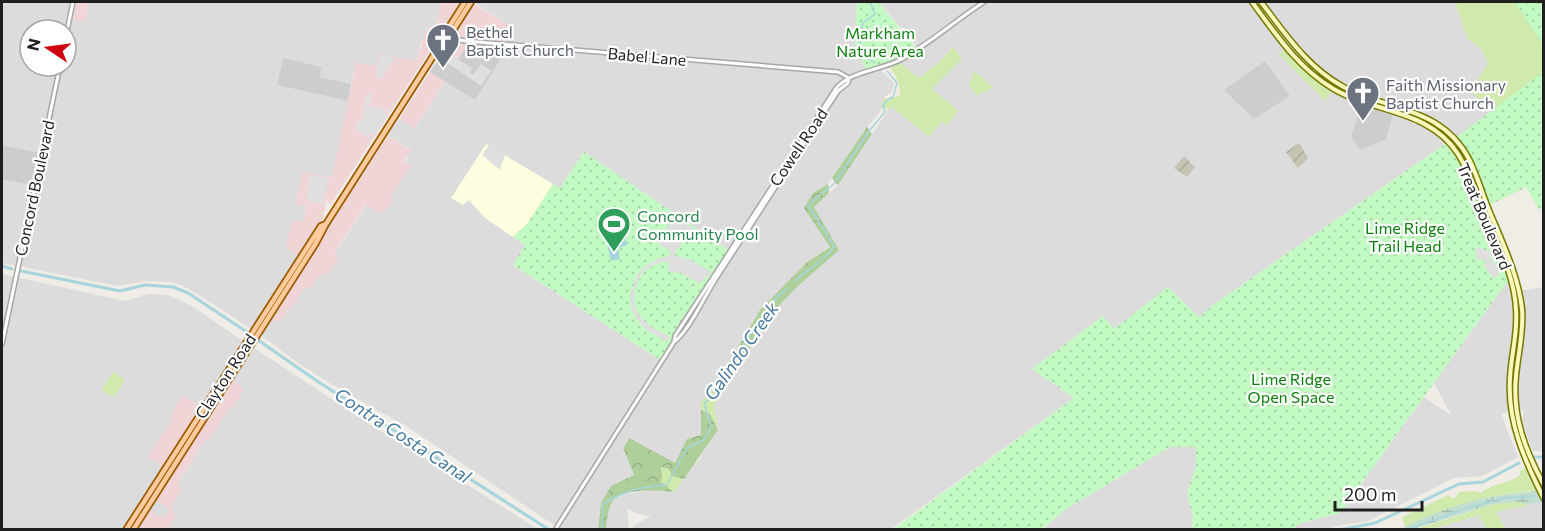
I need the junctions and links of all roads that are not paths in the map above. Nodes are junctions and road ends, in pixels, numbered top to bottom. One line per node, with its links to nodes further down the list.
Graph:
1 (73, 2): 7 (street)
2 (465, 2): 8 (main road, Clayton Road)
3 (471, 2): 8 (main road, Clayton Road)
4 (984, 2): 10 (street)
5 (1252, 2): 11 (main road, Treat Boulevard)
6 (1261, 2): 12 (main road, Treat Boulevard)
7 (70, 18)
8 (446, 37): 10 (street, Babel Lane); 14 (main road, Clayton Road)
9 (57, 78): 15 (street, Concord Boulevard)
10 (849, 78): 20 (street, Cowell Road)
11 (1369, 104): 12 (main road); 13 (main road, Treat Boulevard)
12 (1393, 104): 13 (main road); 16 (main road, Treat Boulevard)
13 (1414, 118): 17 (main road, Treat Boulevard)
14 (326, 224): 18 (main road, Clayton Road); 19 (main road, Clayton Road)
15 (2, 344)
16 (1544, 485)
17 (1544, 499)
18 (126, 530)
19 (133, 530)
20 (555, 530)

